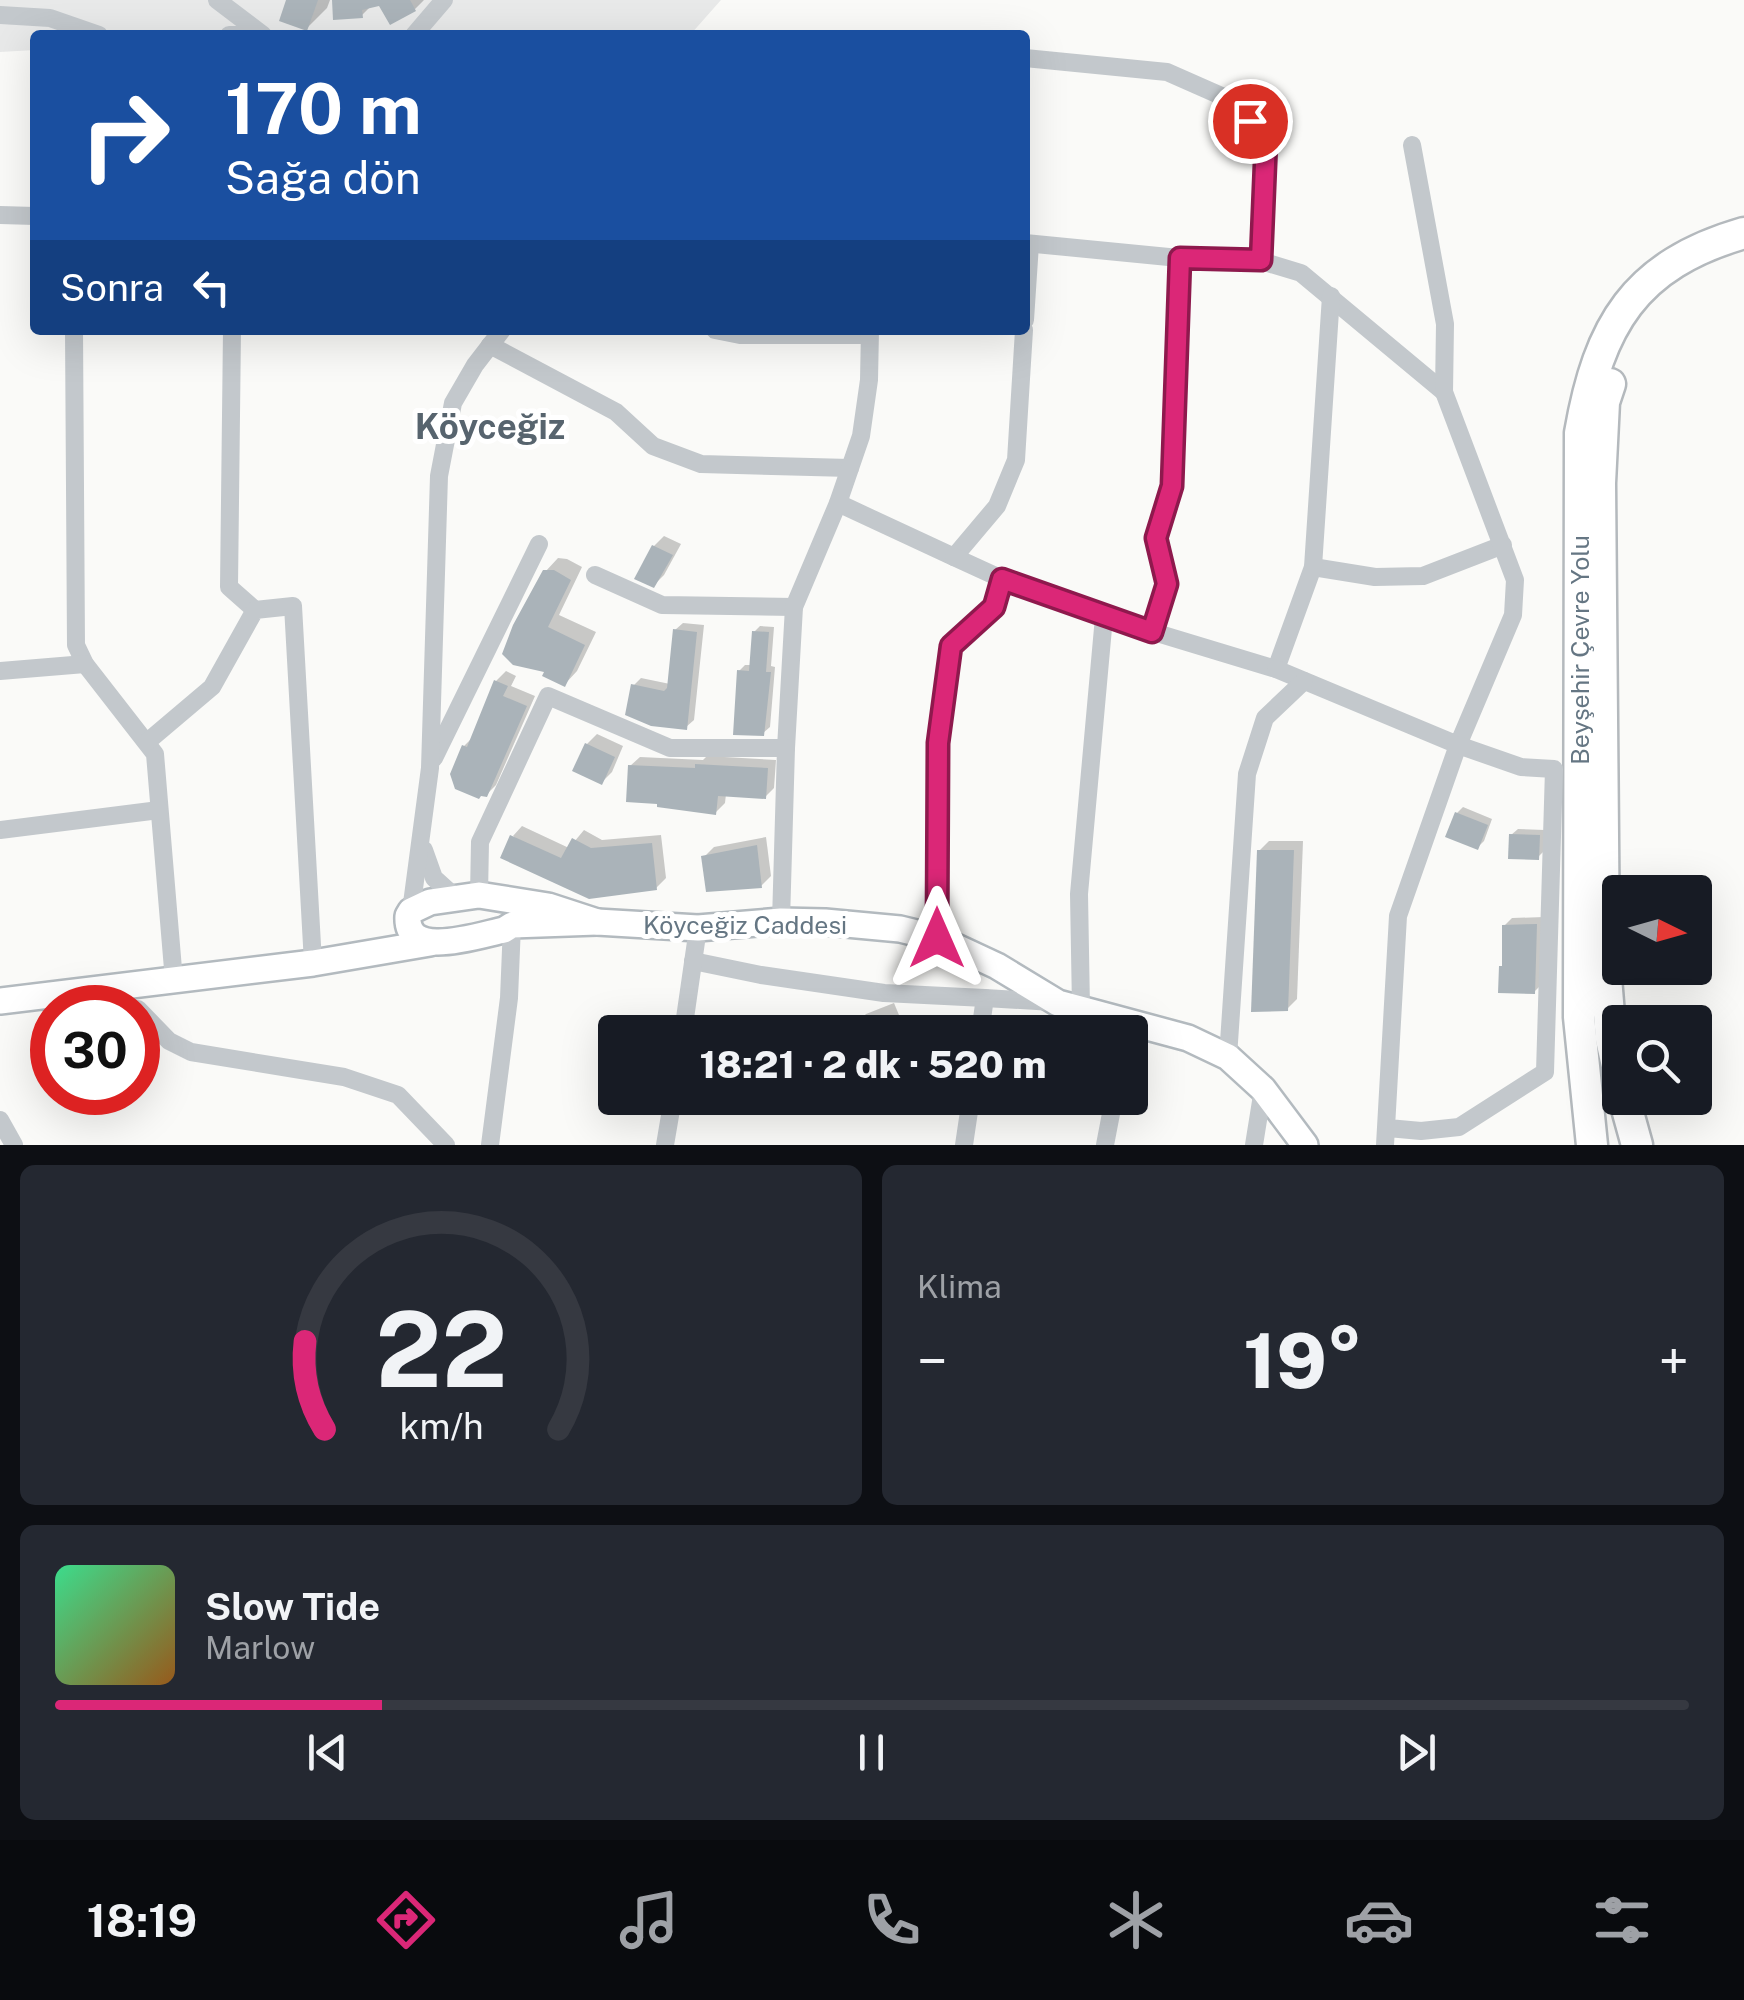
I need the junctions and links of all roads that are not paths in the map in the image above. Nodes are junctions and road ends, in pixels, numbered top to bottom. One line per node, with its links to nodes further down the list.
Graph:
1 (63, 0): 5 (street)
2 (217, 0): 6 (street)
3 (444, 0): 7 (street)
4 (0, 15): 5 (street)
5 (69, 28)
6 (247, 30)
7 (418, 30)
8 (1030, 58): 16 (street)
9 (1412, 144): 23 (street)
10 (0, 215): 11 (street)
11 (30, 216)
12 (1744, 233): 88 (highway, Beyşehir Çevre Yolu)
13 (1030, 244): 15 (street)
14 (1744, 251): 65 (highway, Beyşehir Çevre Yolu)
15 (1180, 258): 16 (street); 35 (street)
16 (1261, 260): 17 (street)
17 (1331, 296): 23 (street); 29 (street)
18 (74, 335): 36 (street)
19 (232, 335): 33 (street)
20 (869, 335): 24 (street)
21 (1024, 335): 28 (street)
22 (496, 338): 24 (street); 43 (street)
23 (1444, 392): 27 (street)
24 (850, 468): 25 (street)
25 (838, 503): 28 (street); 32 (street)
26 (539, 544): 43 (street)
27 (1503, 545): 29 (street); 41 (street)
28 (954, 556): 31 (street)
29 (1313, 567): 37 (street)
30 (595, 575): 32 (street)
31 (1002, 579): 34 (street); 54 (street)
32 (794, 607): 42 (street)
33 (255, 610): 40 (street); 58 (street)
34 (1104, 616): 35 (street); 66 (street)
35 (1152, 632): 37 (street)
36 (86, 664): 38 (street); 40 (street)
37 (1276, 669): 39 (street)
38 (0, 671)
39 (1304, 681): 41 (street); 72 (street)
40 (147, 742): 44 (street)
41 (1458, 745): 79 (street); 79 (street)
42 (786, 748): 47 (street); 49 (street)
43 (430, 768): 46 (street)
44 (159, 810): 45 (street); 60 (street)
45 (0, 830)
46 (422, 840): 47 (street); 48 (street)
47 (478, 896): 48 (street); 50 (street, Köyceğiz Caddesi); 51 (street)
48 (410, 913): 55 (street); 56 (street)
49 (780, 921): 52 (street, Köyceğiz Caddesi); 54 (street, Köyceğiz Caddesi)
50 (597, 922): 51 (street, Köyceğiz Caddesi); 52 (street, Köyceğiz Caddesi)
51 (512, 925): 53 (street, Köyceğiz Caddesi); 59 (street)
52 (698, 928): 57 (street)
53 (481, 934): 55 (street, Köyceğiz Caddesi); 59 (street)
54 (937, 938): 66 (street, Köyceğiz Caddesi)
55 (430, 943): 56 (street)
56 (358, 955): 58 (street)
57 (693, 961): 62 (street); 67 (street)
58 (313, 963): 60 (street)
59 (511, 976): 82 (street)
60 (174, 981): 61 (street)
61 (160, 988)
62 (985, 998): 66 (street); 68 (street)
63 (0, 1001): 64 (street)
64 (30, 1001)
65 (1609, 1005)
66 (1070, 1006): 69 (street, Köyceğiz Caddesi)
67 (685, 1015)
68 (982, 1015)
69 (1094, 1015)
70 (1148, 1031): 72 (street, Köyceğiz Caddesi)
71 (160, 1032): 81 (street)
72 (1228, 1057): 73 (street, Köyceğiz Caddesi)
73 (1263, 1089): 86 (street); 87 (street, Köyceğiz Caddesi)
74 (670, 1115): 83 (street)
75 (968, 1115): 84 (street)
76 (1111, 1115): 85 (street)
77 (1629, 1115): 89 (highway)
78 (0, 1120): 80 (street)
79 (1386, 1136)
80 (14, 1145)
81 (446, 1145)
82 (490, 1145)
83 (666, 1145)
84 (964, 1145)
85 (1105, 1145)
86 (1254, 1145)
87 (1305, 1145)
88 (1592, 1145)
89 (1637, 1145)

